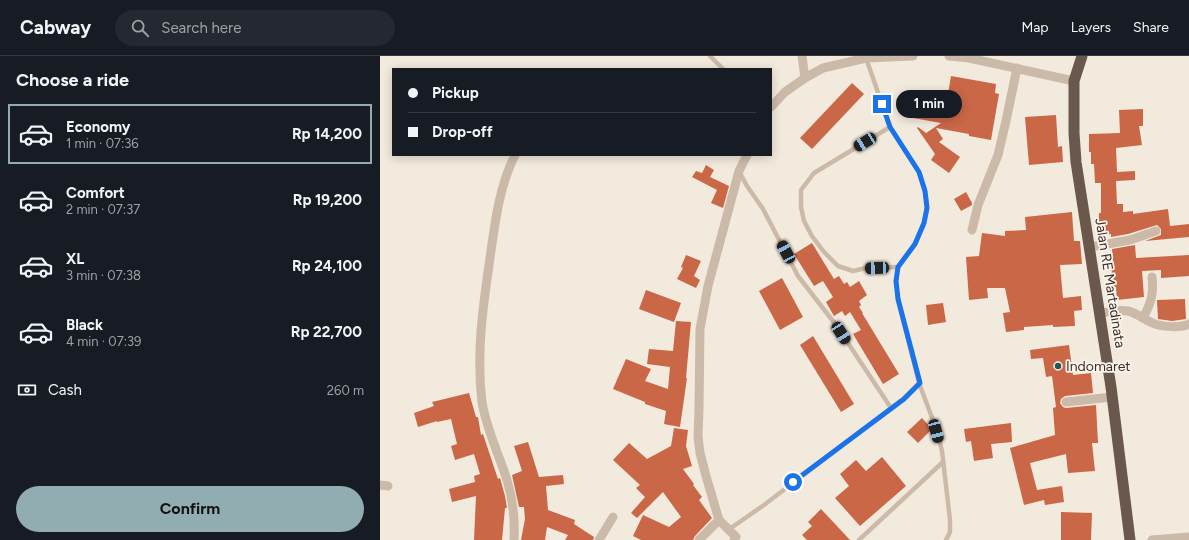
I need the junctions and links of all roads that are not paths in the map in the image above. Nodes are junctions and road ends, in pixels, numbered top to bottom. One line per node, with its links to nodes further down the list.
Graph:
1 (710, 56): 7 (lane)
2 (802, 56): 9 (street)
3 (913, 56): 6 (street)
4 (950, 56): 8 (street)
5 (1082, 56): 10 (highway, Jalan RE Martadinata)
6 (866, 57): 9 (street); 12 (lane)
7 (723, 68)
8 (1017, 68): 10 (street); 16 (street)
9 (805, 78): 11 (street)
10 (1074, 81): 18 (highway, Jalan RE Martadinata)
11 (772, 106)
12 (890, 127): 19 (lane); 19 (lane)
13 (515, 156): 34 (street)
14 (746, 156): 15 (street)
15 (739, 171): 27 (lane); 30 (street)
16 (972, 230)
17 (1156, 231): 18 (street)
18 (1090, 247): 21 (highway, Jalan RE Martadinata)
19 (898, 267): 24 (lane)
20 (1152, 277): 22 (street)
21 (1100, 313): 22 (street); 25 (highway, Jalan RE Martadinata)
22 (1143, 318): 23 (street)
23 (1189, 324)
24 (920, 383): 27 (lane); 28 (lane)
25 (1112, 397): 26 (street); 39 (highway, Jalan RE Martadinata)
26 (1066, 402)
27 (891, 408): 31 (lane)
28 (943, 462): 37 (lane); 38 (lane)
29 (613, 517): 35 (street)
30 (719, 520): 31 (street); 36 (street)
31 (728, 530): 33 (street)
32 (1189, 537): 40 (street)
33 (737, 539)
34 (514, 540)
35 (599, 540)
36 (699, 540)
37 (860, 540)
38 (946, 540)
39 (1130, 540)
40 (1152, 540)

